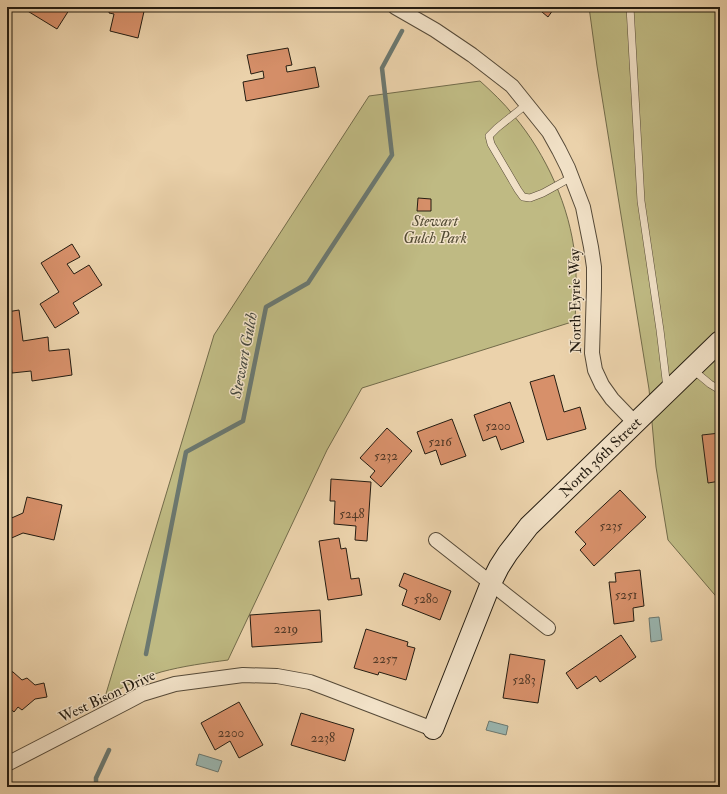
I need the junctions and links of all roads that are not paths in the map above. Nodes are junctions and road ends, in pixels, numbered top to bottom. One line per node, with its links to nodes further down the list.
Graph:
1 (395, 7): 3 (street, North Eyrie Way)
2 (630, 7): 8 (lane)
3 (527, 104): 4 (street, North Eyrie Way); 4 (lane)
4 (572, 177): 9 (street, North Eyrie Way)
5 (720, 341): 6 (street, North 36th Street)
6 (692, 368): 7 (lane); 8 (street, North 36th Street)
7 (720, 390)
8 (667, 392): 9 (street, North 36th Street)
9 (635, 423): 11 (street, North 36th Street)
10 (436, 540): 11 (street)
11 (491, 583): 12 (street); 13 (street, North 36th Street)
12 (548, 628)
13 (433, 730): 14 (street, West Bison Drive)
14 (9, 759)

